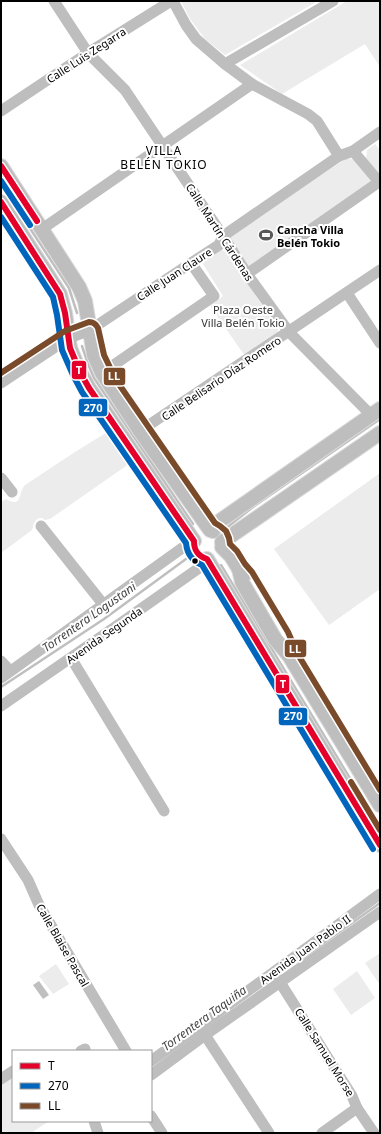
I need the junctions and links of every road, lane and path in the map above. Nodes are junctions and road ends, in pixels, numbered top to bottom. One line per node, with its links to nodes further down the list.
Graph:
1 (54, 1): 4 (street, Calle Martín Cárdenas)
2 (172, 1): 4 (street, Calle Luis Zegarra); 5 (street)
3 (333, 1): 5 (street)
4 (88, 53): 7 (street, Calle Luis Zegarra); 9 (street, Calle Martín Cárdenas)
5 (225, 64): 6 (street)
6 (252, 84): 9 (street); 11 (street)
7 (1, 111)
8 (380, 132): 10 (street, Calle Juan Claure)
9 (163, 146): 15 (street); 16 (street, Calle Martín Cárdenas)
10 (353, 151): 11 (street, Calle Juan Claure); 13 (street)
11 (339, 156): 16 (street, Calle Juan Claure)
12 (2, 169): 15 (main road)
13 (380, 183): 19 (street)
14 (1, 202): 23 (main road)
15 (42, 229): 21 (main road)
16 (223, 236): 17 (street, Calle Juan Claure); 19 (street, Calle Martín Cárdenas)
17 (191, 263): 21 (street, Calle Juan Claure); 25 (street)
18 (380, 270): 20 (street, Calle Belisario Díaz Romero)
19 (247, 274): 22 (street, Calle Martín Cárdenas)
20 (347, 293): 22 (street, Calle Belisario Díaz Romero); 24 (street)
21 (90, 330): 23 (street, Calle Juan Claure); 25 (main road)
22 (289, 332): 27 (street, Calle Martín Cárdenas); 28 (street, Calle Belisario Díaz Romero)
23 (69, 338): 26 (street, Calle Juan Claure); 34 (main road)
24 (380, 343)
25 (102, 373): 28 (main road)
26 (1, 383)
27 (375, 412): 33 (main road)
28 (140, 431): 33 (main road)
29 (380, 433): 35 (main road)
30 (1, 478): 31 (street)
31 (12, 492)
32 (41, 526): 37 (street)
33 (211, 530): 34 (main road); 35 (main road)
34 (193, 542): 36 (main road); 37 (street)
35 (222, 545): 36 (main road); 42 (main road)
36 (205, 558): 38 (street, Avenida Segunda); 45 (main road)
37 (103, 604): 40 (street)
38 (71, 658): 41 (street, Avenida Segunda); 43 (street)
39 (1, 661): 40 (street)
40 (6, 675)
41 (1, 706)
42 (380, 805)
43 (164, 812)
44 (1, 839): 50 (street, Calle Blaise Pascal)
45 (380, 845)
46 (380, 894): 48 (street, Avenida Juan Pablo II)
47 (380, 912): 48 (street, Avenida Juan Pablo II)
48 (277, 977): 49 (street, Avenida Juan Pablo II); 51 (street, Avenida Juan Pablo II); 55 (street, Calle Samuel Morse)
49 (205, 1035): 53 (street, Avenida Juan Pablo II); 60 (street)
50 (125, 1050)
51 (152, 1059)
52 (12, 1072): 54 (street)
53 (152, 1074)
54 (1, 1079)
55 (357, 1108): 61 (street); 62 (street, Calle Samuel Morse)
56 (152, 1118): 59 (street)
57 (94, 1122): 58 (street)
58 (98, 1133)
59 (162, 1133)
60 (269, 1133)
61 (322, 1133)
62 (374, 1133)

